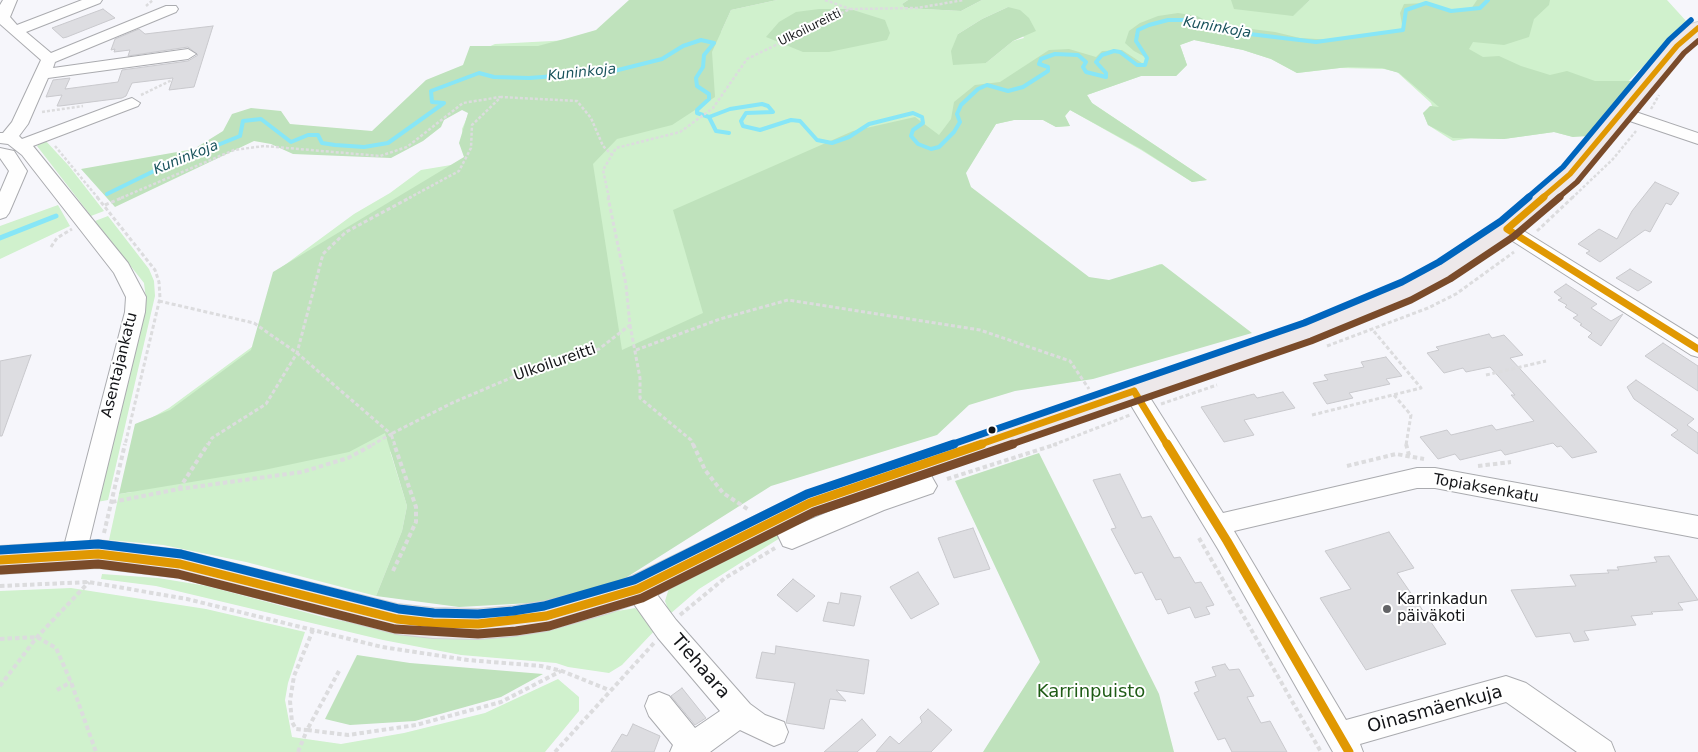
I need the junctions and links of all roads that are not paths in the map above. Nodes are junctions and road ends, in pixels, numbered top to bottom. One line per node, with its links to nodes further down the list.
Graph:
1 (10, 0): 5 (street)
2 (95, 0): 5 (street)
3 (171, 9): 7 (street)
4 (1698, 28): 9 (main road)
5 (15, 31): 7 (street)
6 (188, 54): 7 (street)
7 (46, 66): 11 (street)
8 (132, 103): 11 (street)
9 (1622, 112): 10 (street); 13 (main road)
10 (1698, 140)
11 (7, 144): 12 (street); 18 (street, Asentajankatu)
12 (0, 213)
13 (1507, 229): 14 (street); 15 (main road)
14 (1698, 349)
15 (1134, 390): 16 (street); 20 (main road)
16 (1206, 527): 17 (street, Topiaksenkatu); 24 (street)
17 (1698, 527)
18 (74, 554): 19 (main road); 20 (main road)
19 (0, 560)
20 (638, 588): 22 (street, Tiehaara)
21 (659, 706): 25 (street)
22 (740, 714): 23 (street, Tiehaara); 25 (street)
23 (774, 732)
24 (1337, 747): 26 (street, Oinasmäenkuja)
25 (691, 750)
26 (1601, 752)

